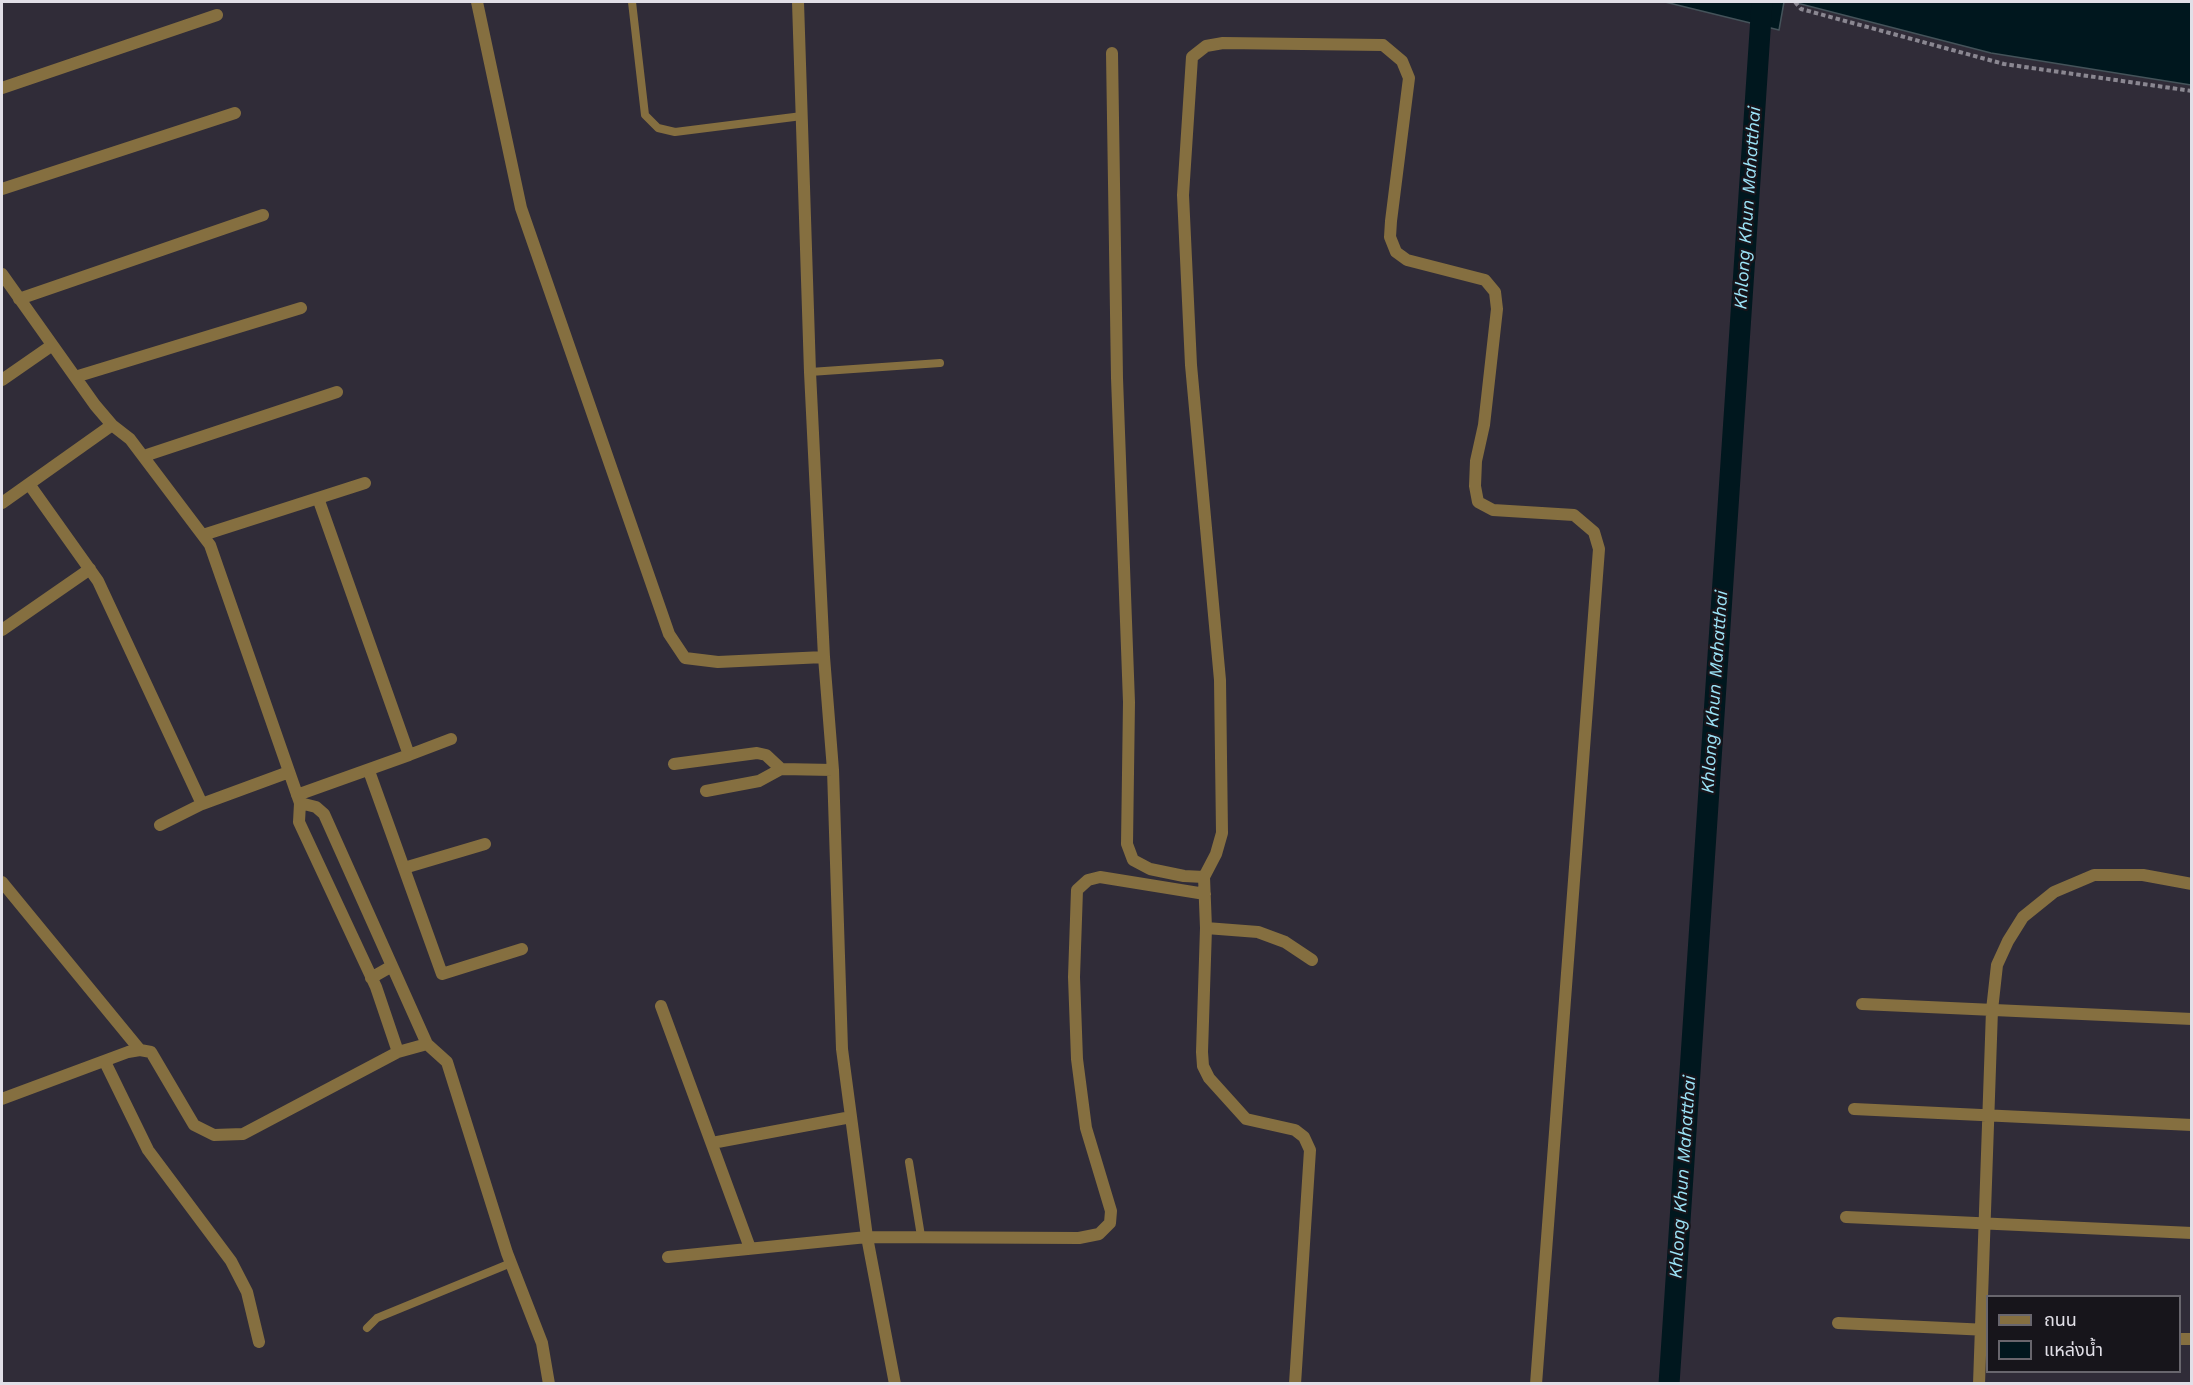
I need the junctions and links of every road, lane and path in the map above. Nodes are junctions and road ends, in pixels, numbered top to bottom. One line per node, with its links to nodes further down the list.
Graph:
1 (477, 2): 31 (street)
2 (632, 2): 10 (lane)
3 (798, 2): 10 (street)
4 (1795, 2): 8 (path)
5 (217, 15): 7 (street)
6 (1112, 53): 45 (street)
7 (2, 88)
8 (2192, 91)
9 (235, 113): 11 (street)
10 (802, 116): 18 (street)
11 (2, 189)
12 (263, 214): 14 (street)
13 (2, 274): 14 (street)
14 (19, 299): 16 (street)
15 (301, 308): 19 (street)
16 (51, 346): 19 (street); 20 (street)
17 (940, 363): 18 (lane)
18 (810, 372): 31 (street)
19 (75, 377): 22 (street)
20 (2, 380)
21 (337, 392): 23 (street)
22 (112, 425): 23 (street); 24 (street)
23 (144, 456): 28 (street)
24 (29, 483): 27 (street); 29 (street)
25 (365, 483): 26 (street)
26 (318, 498): 28 (street); 33 (street)
27 (2, 503)
28 (203, 535): 38 (street)
29 (90, 569): 30 (street); 41 (street)
30 (2, 630)
31 (824, 657): 36 (street)
32 (451, 739): 33 (street)
33 (409, 755): 37 (street)
34 (674, 764): 35 (street)
35 (781, 769): 36 (street); 39 (street)
36 (833, 770): 65 (street)
37 (369, 771): 40 (street); 44 (street)
38 (289, 772): 40 (street); 41 (street)
39 (706, 791)
40 (299, 799): 52 (street); 53 (street)
41 (202, 804): 42 (street)
42 (160, 825)
43 (485, 844): 44 (street)
44 (404, 868): 50 (street)
45 (1204, 877): 48 (street); 84 (street)
46 (2, 882): 59 (street)
47 (2192, 884): 56 (street)
48 (1205, 894): 49 (street); 72 (street)
49 (1206, 928): 51 (street); 83 (street)
50 (522, 949)
51 (1312, 960)
52 (392, 966): 53 (street); 58 (street)
53 (371, 978): 60 (street)
54 (1862, 1004): 56 (street)
55 (661, 1006): 67 (street)
56 (1992, 1010): 57 (street); 64 (street)
57 (2192, 1019)
58 (427, 1044): 60 (street); 76 (street)
59 (140, 1050): 60 (street); 61 (street)
60 (398, 1052)
61 (105, 1062): 62 (street); 80 (street)
62 (2, 1099)
63 (1854, 1109): 64 (street)
64 (1990, 1115): 66 (street); 70 (street)
65 (851, 1116): 67 (street); 73 (street)
66 (2192, 1125)
67 (712, 1143): 74 (street)
68 (909, 1162): 72 (lane)
69 (1846, 1217): 70 (street)
70 (1986, 1223): 71 (street); 79 (street)
71 (2192, 1233)
72 (921, 1236): 73 (street)
73 (867, 1237): 74 (street); 82 (street)
74 (750, 1248): 75 (street)
75 (668, 1257)
76 (511, 1263): 78 (lane); 81 (street)
77 (1838, 1323): 79 (street)
78 (367, 1328)
79 (1984, 1330): 85 (street)
80 (259, 1342)
81 (549, 1383)
82 (895, 1383)
83 (1295, 1383)
84 (1536, 1383)
85 (1979, 1383)

